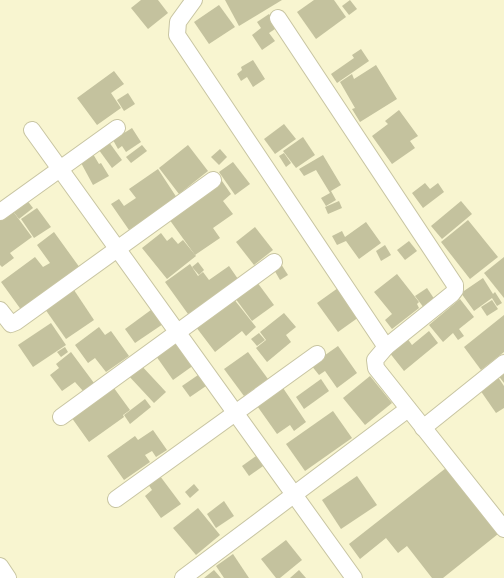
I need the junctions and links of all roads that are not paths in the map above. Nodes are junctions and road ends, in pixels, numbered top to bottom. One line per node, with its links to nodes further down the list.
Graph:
1 (194, 0): 12 (street)
2 (278, 18): 12 (street)
3 (117, 128): 5 (street)
4 (32, 130): 5 (street)
5 (60, 169): 7 (street); 8 (street)
6 (213, 180): 8 (street)
7 (0, 212)
8 (117, 249): 10 (street); 11 (street)
9 (274, 262): 11 (street)
10 (0, 310)
11 (177, 332): 16 (street); 17 (street)
12 (386, 347): 15 (street)
13 (317, 354): 16 (street)
14 (504, 363): 18 (street)
15 (408, 409): 18 (street); 19 (street)
16 (235, 413): 19 (street); 20 (street)
17 (61, 417)
18 (423, 428): 21 (street)
19 (294, 495): 24 (street); 25 (street)
20 (116, 499)
21 (504, 529)
22 (0, 566): 23 (street)
23 (8, 578)
24 (183, 578)
25 (354, 578)

